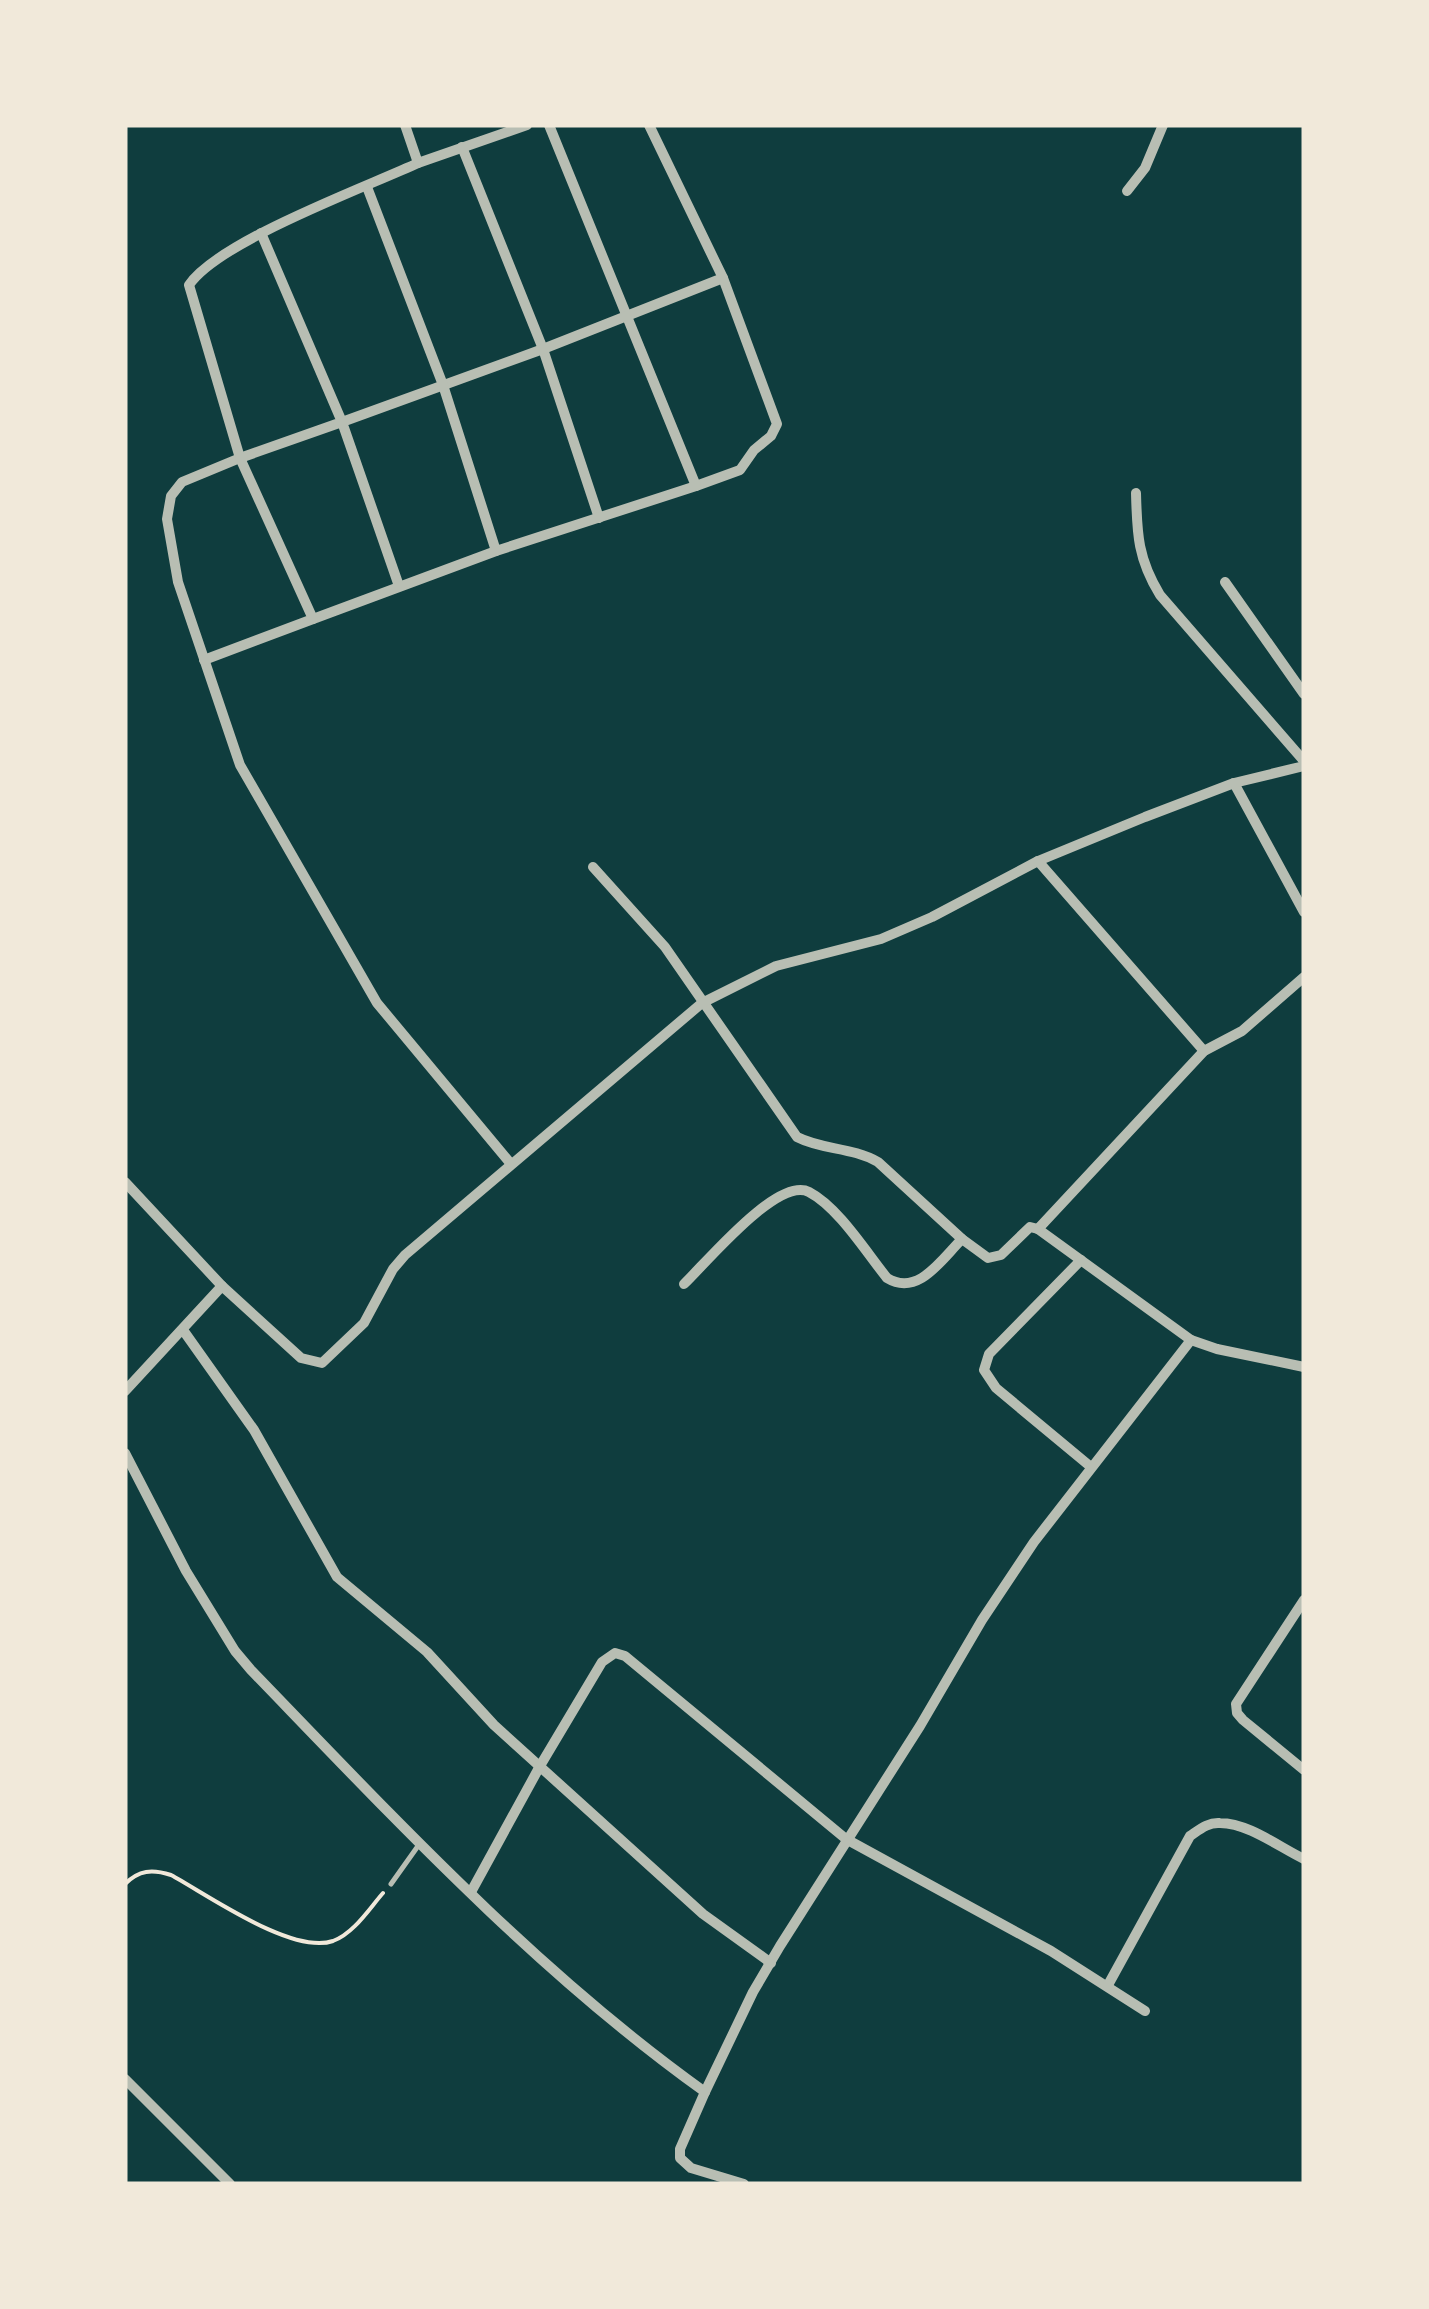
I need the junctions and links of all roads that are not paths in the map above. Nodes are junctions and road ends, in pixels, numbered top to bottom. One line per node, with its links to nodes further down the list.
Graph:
1 (406, 125): 7 (street)
2 (527, 125): 6 (street)
3 (548, 125): 12 (street)
4 (649, 125): 11 (street)
5 (1163, 125): 9 (street)
6 (462, 148): 7 (street); 13 (street)
7 (418, 163): 8 (street)
8 (366, 187): 10 (street); 14 (street)
9 (1127, 191)
10 (261, 234): 15 (street); 16 (street)
11 (723, 278): 12 (street); 17 (street)
12 (625, 316): 13 (street); 17 (street)
13 (544, 349): 14 (street); 19 (street)
14 (443, 385): 15 (street); 20 (street)
15 (342, 422): 16 (street); 22 (street)
16 (240, 458): 23 (street); 24 (street)
17 (696, 486): 19 (street)
18 (1136, 493): 26 (street)
19 (599, 518): 20 (street)
20 (496, 551): 22 (street)
21 (1225, 582): 25 (street)
22 (399, 586): 23 (street)
23 (313, 619): 24 (street)
24 (204, 660): 34 (street)
25 (1304, 694)
26 (1304, 764): 27 (street)
27 (1234, 782): 28 (street); 30 (street)
28 (1038, 862): 32 (street); 33 (street)
29 (593, 867): 32 (street)
30 (1304, 912)
31 (1304, 978): 33 (street)
32 (702, 1002): 34 (street); 37 (street)
33 (1204, 1052): 36 (street)
34 (511, 1164): 40 (street)
35 (125, 1182): 40 (street)
36 (1038, 1228): 37 (street); 38 (street)
37 (962, 1239): 39 (street)
38 (1081, 1260): 42 (street); 46 (street)
39 (684, 1284)
40 (222, 1286): 41 (street)
41 (183, 1330): 44 (street); 48 (street)
42 (1192, 1340): 43 (street); 46 (street)
43 (1304, 1366)
44 (125, 1392)
45 (125, 1453): 51 (street)
46 (1091, 1467): 50 (street)
47 (1304, 1600): 49 (street)
48 (540, 1766): 50 (street); 54 (street); 55 (street)
49 (1304, 1770)
50 (846, 1839): 55 (street); 56 (street)
51 (419, 1844): 53 (lane); 54 (street)
52 (1304, 1859): 56 (street)
53 (391, 1884)
54 (471, 1892): 59 (street)
55 (771, 1963): 59 (street)
56 (1108, 1985): 57 (street)
57 (1145, 2011)
58 (125, 2079): 60 (street)
59 (705, 2092): 61 (street)
60 (230, 2184)
61 (744, 2184)

